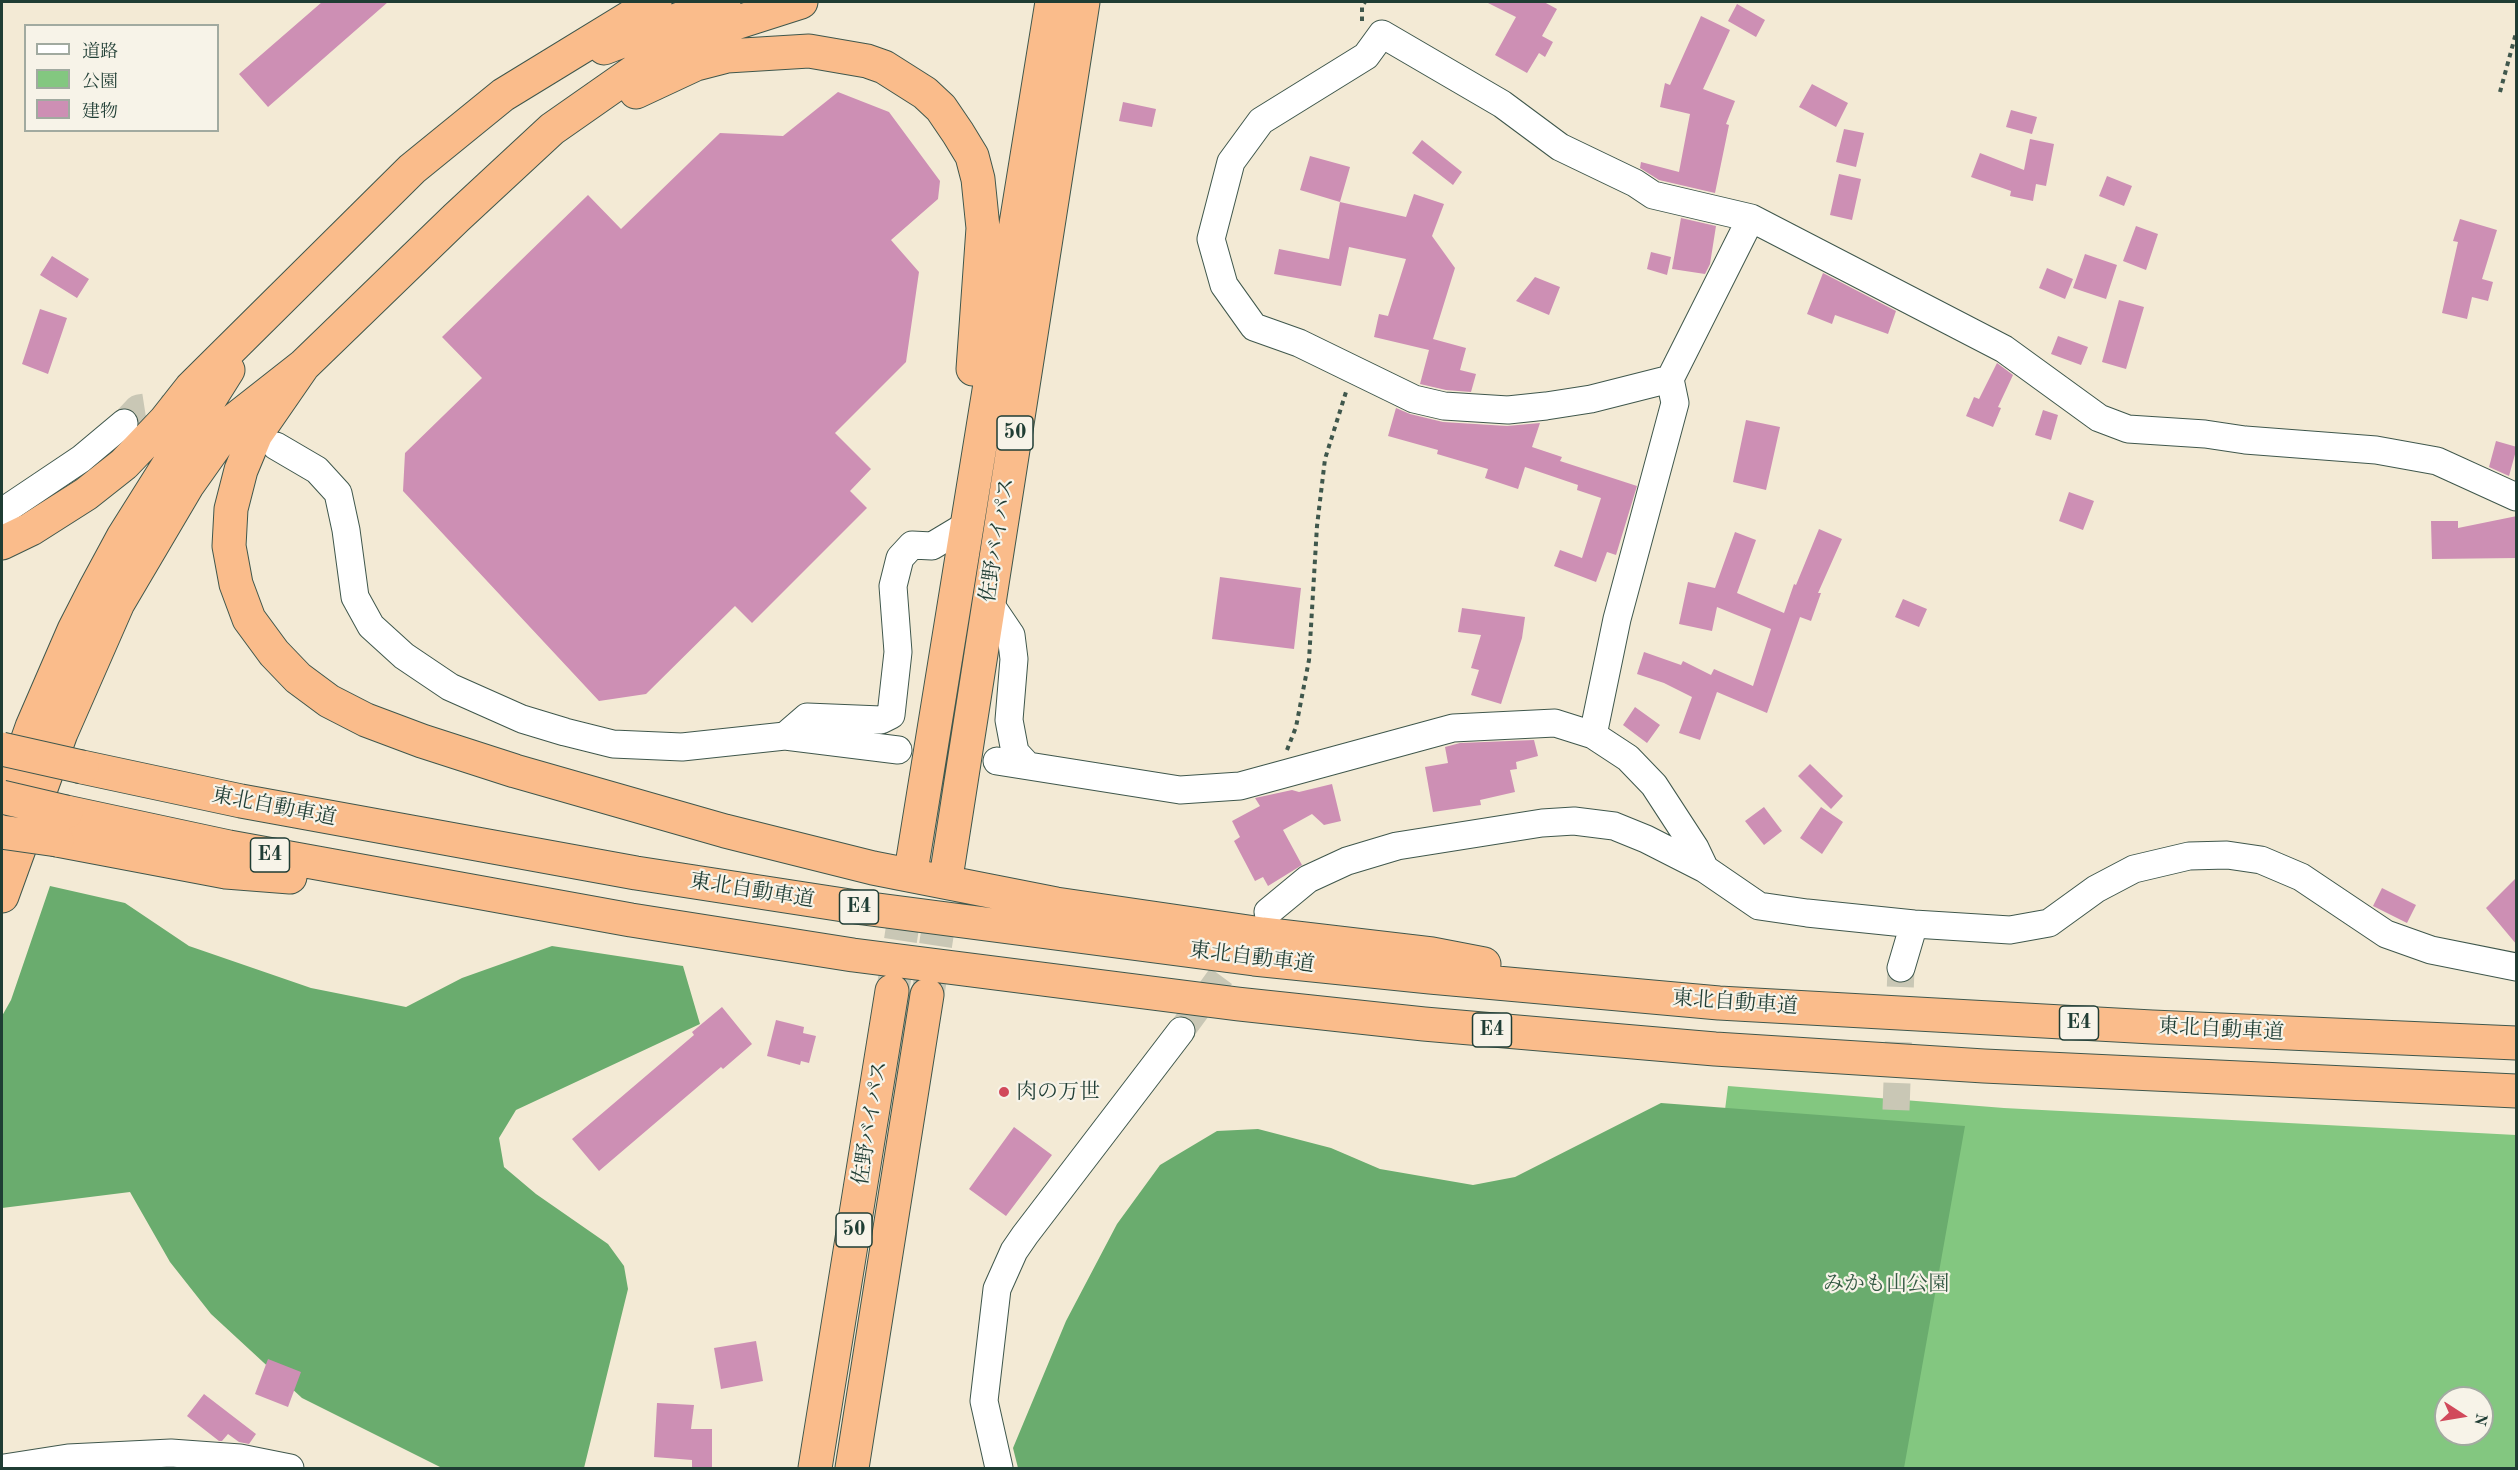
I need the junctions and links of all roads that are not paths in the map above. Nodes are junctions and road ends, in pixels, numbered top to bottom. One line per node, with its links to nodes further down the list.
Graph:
1 (655, 2): 7 (highway)
2 (725, 2): 7 (highway)
3 (801, 2): 8 (highway)
4 (1052, 2): 16 (highway, 佐野バイパス / 50)
5 (1083, 2): 11 (highway, 佐野バイパス / 50)
6 (1101, 2): 11 (highway)
7 (552, 66): 10 (highway)
8 (552, 129): 12 (highway); 16 (highway)
9 (1751, 218): 13 (street); 13 (street); 17 (street)
10 (256, 326): 20 (highway); 29 (highway)
11 (1026, 363): 21 (highway, 佐野バイパス / 50)
12 (303, 366): 35 (highway); 42 (highway)
13 (1670, 379): 22 (street)
14 (124, 423): 18 (street)
15 (276, 446): 23 (street)
16 (975, 476): 19 (highway, 佐野バイパス / 50)
17 (2517, 497)
18 (2, 512)
19 (967, 525): 23 (street); 32 (highway, 佐野バイパス / 50)
20 (2, 543)
21 (988, 601): 27 (street); 33 (highway, 佐野バイパス / 50)
22 (1593, 735): 27 (street); 34 (street)
23 (785, 736): 25 (street)
24 (2, 749): 42 (highway, 東北自動車道 / E4, bridge)
25 (898, 750)
26 (998, 761): 27 (street)
27 (1027, 765)
28 (2, 798): 30 (highway, bridge)
29 (2, 812)
30 (62, 826): 31 (highway, bridge); 45 (highway, E4)
31 (2, 832)
32 (913, 859)
33 (948, 865)
34 (1705, 869): 36 (street); 37 (street)
35 (2, 896)
36 (1268, 912)
37 (1914, 924): 38 (street); 39 (street)
38 (2517, 967)
39 (1901, 968)
40 (892, 991): 48 (highway, 佐野バイパス / 50)
41 (927, 995): 49 (highway, 佐野バイパス / 50)
42 (1643, 996): 44 (highway, 東北自動車道 / E4)
43 (1181, 1031): 50 (street)
44 (2517, 1043)
45 (2517, 1091)
46 (4, 1468): 47 (street)
47 (290, 1468)
48 (815, 1468)
49 (852, 1468)
50 (999, 1468)

